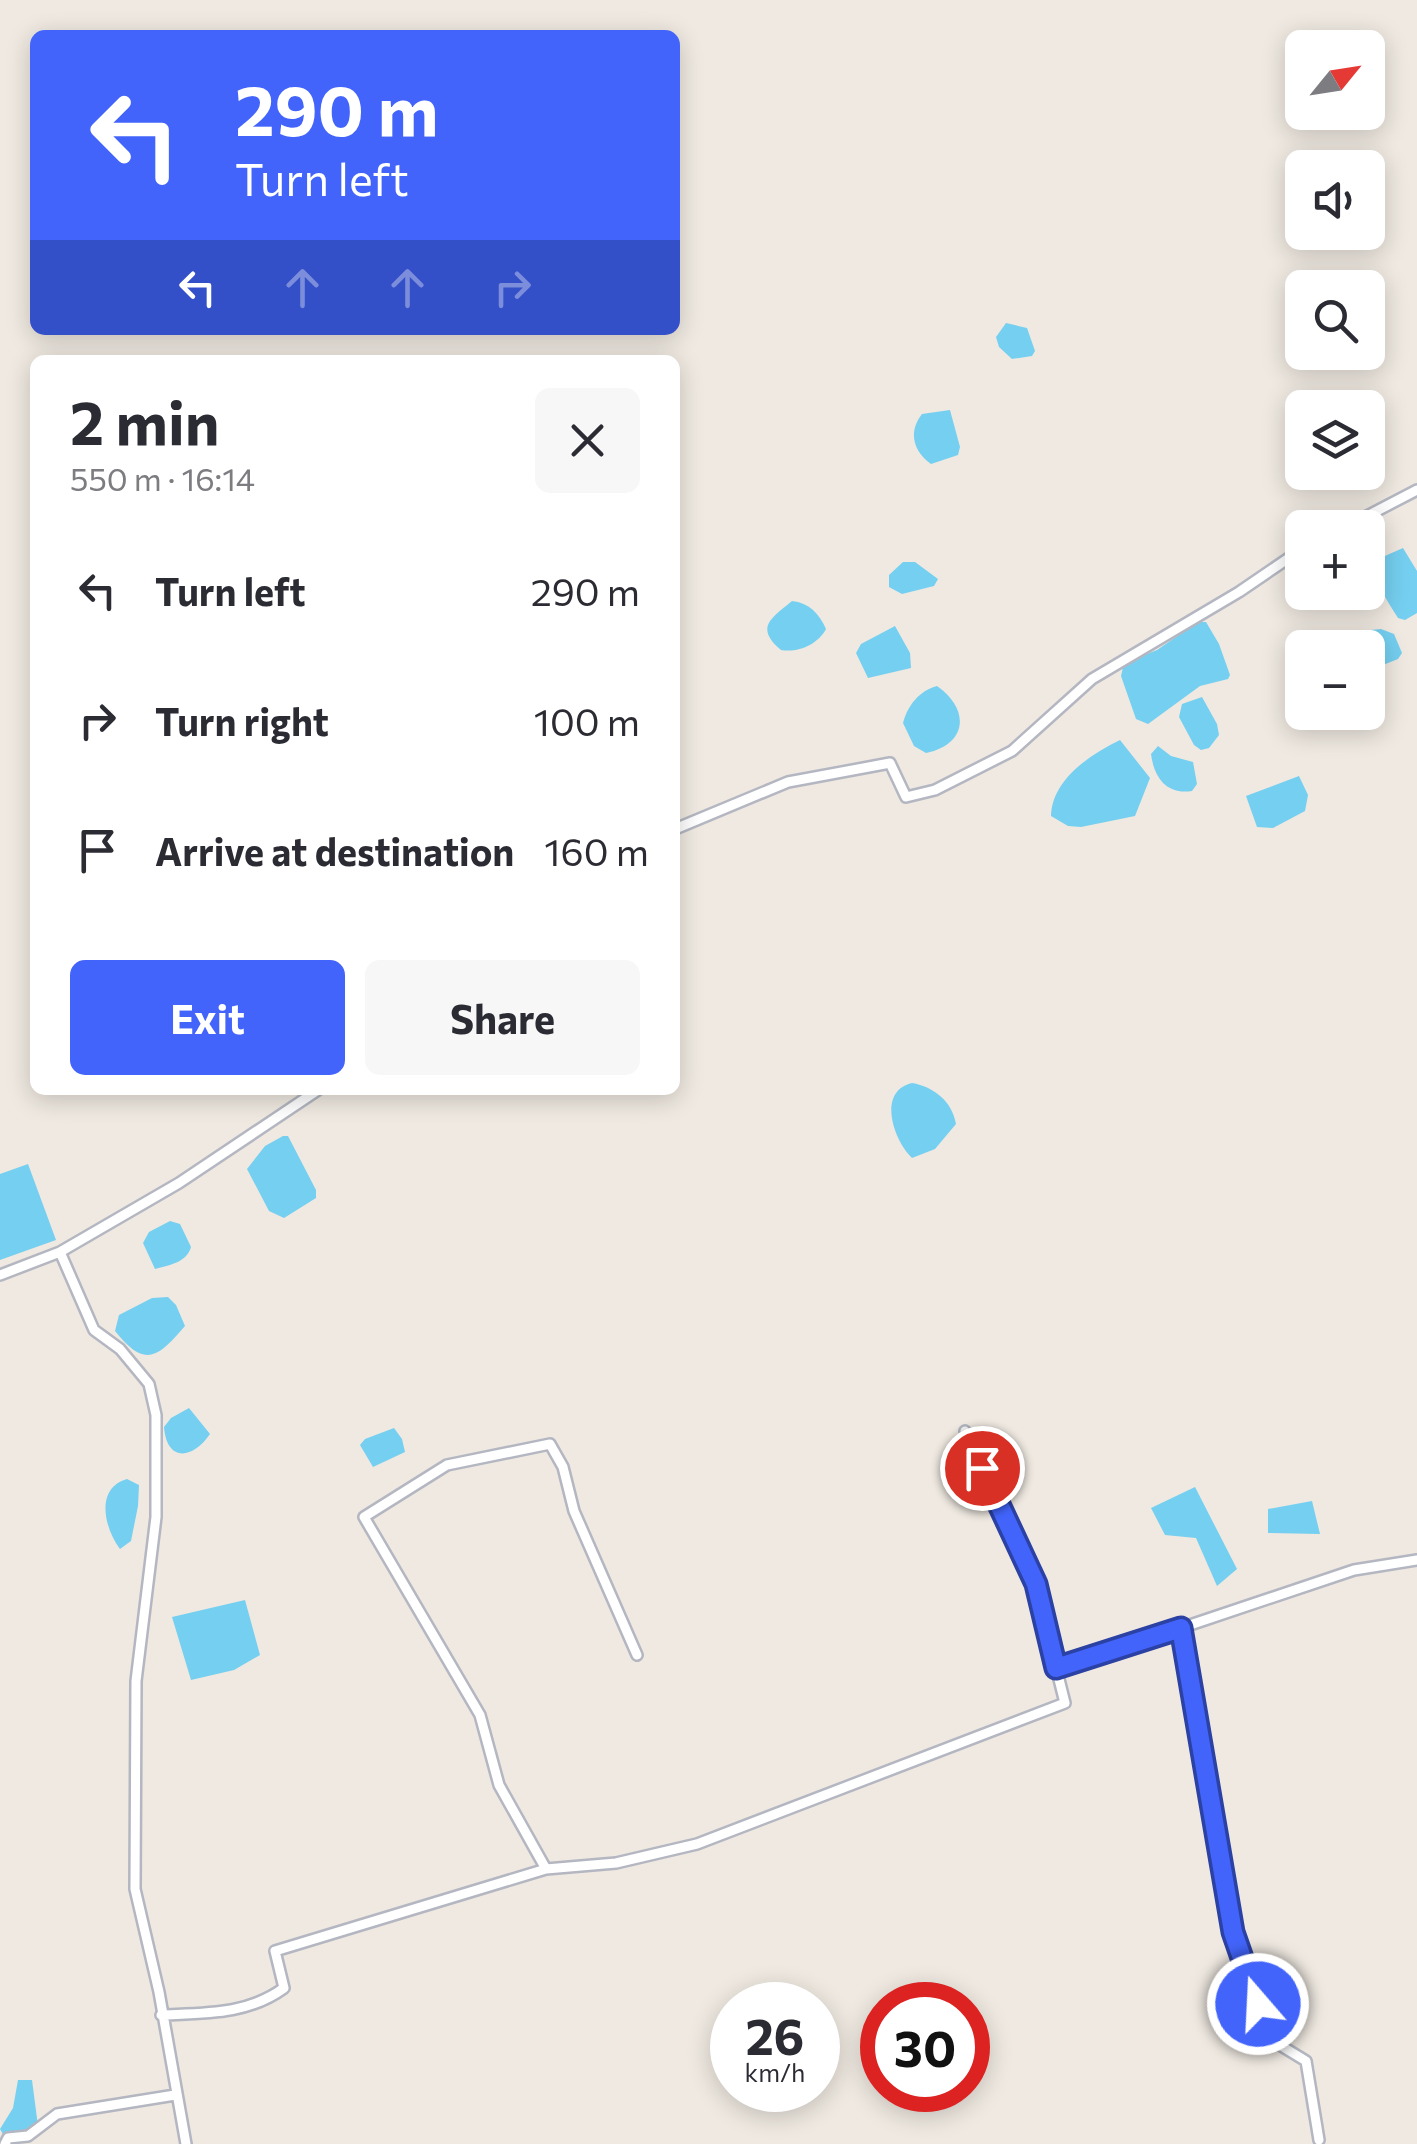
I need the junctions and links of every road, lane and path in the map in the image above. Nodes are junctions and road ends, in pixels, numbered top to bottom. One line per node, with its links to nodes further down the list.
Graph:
1 (1417, 490): 2 (street)
2 (1379, 510)
3 (1285, 560): 4 (street)
4 (680, 827)
5 (311, 1095): 6 (street)
6 (60, 1252): 7 (street); 14 (street)
7 (0, 1275)
8 (964, 1431): 12 (street)
9 (1417, 1560): 10 (street)
10 (1181, 1628): 12 (street); 16 (street)
11 (637, 1656): 13 (street)
12 (1056, 1668): 13 (street)
13 (546, 1868): 14 (street)
14 (161, 2015): 15 (street)
15 (176, 2095): 17 (street); 18 (street)
16 (1319, 2140)
17 (5, 2144)
18 (186, 2144)

